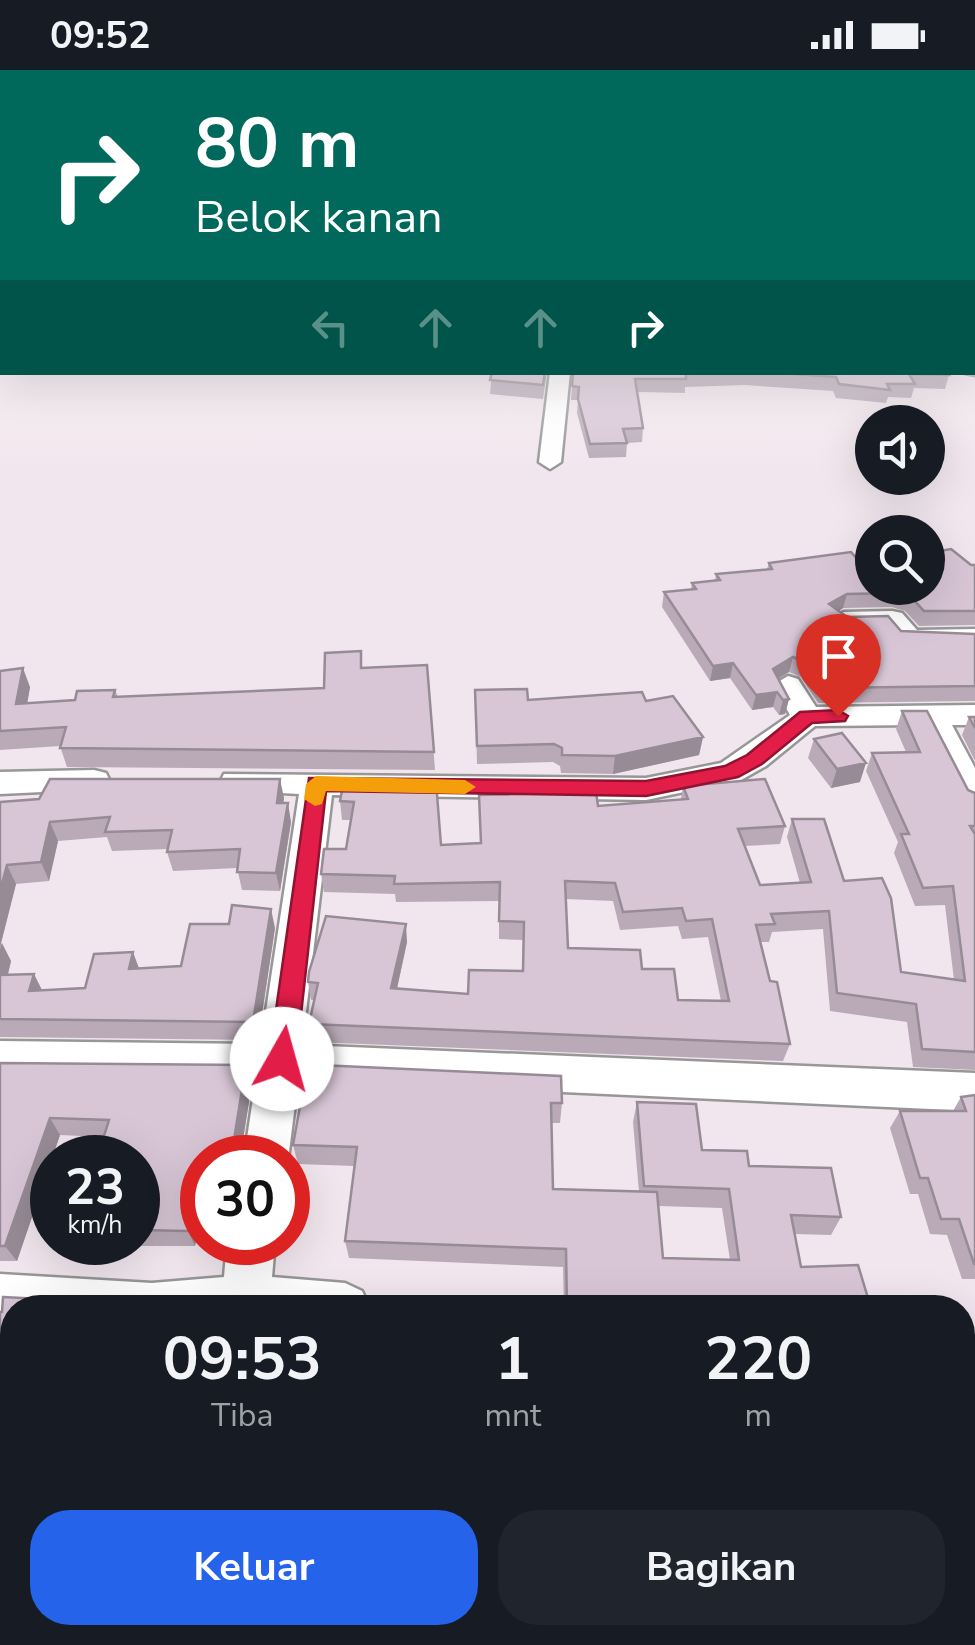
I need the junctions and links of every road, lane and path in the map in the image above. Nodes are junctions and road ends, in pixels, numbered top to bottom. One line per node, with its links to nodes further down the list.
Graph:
1 (560, 375): 2 (street)
2 (550, 462)
3 (843, 620): 4 (street)
4 (975, 636)
5 (788, 684): 8 (street)
6 (932, 715): 7 (street); 8 (street); 13 (street)
7 (975, 715)
8 (807, 717): 12 (street)
9 (124, 780): 11 (street)
10 (200, 781): 12 (street)
11 (0, 783)
12 (316, 784): 14 (street)
13 (975, 799)
14 (282, 1059): 15 (street); 16 (street); 17 (street)
15 (0, 1060)
16 (975, 1092)
17 (270, 1135)
18 (249, 1265): 19 (street)
19 (246, 1295)

